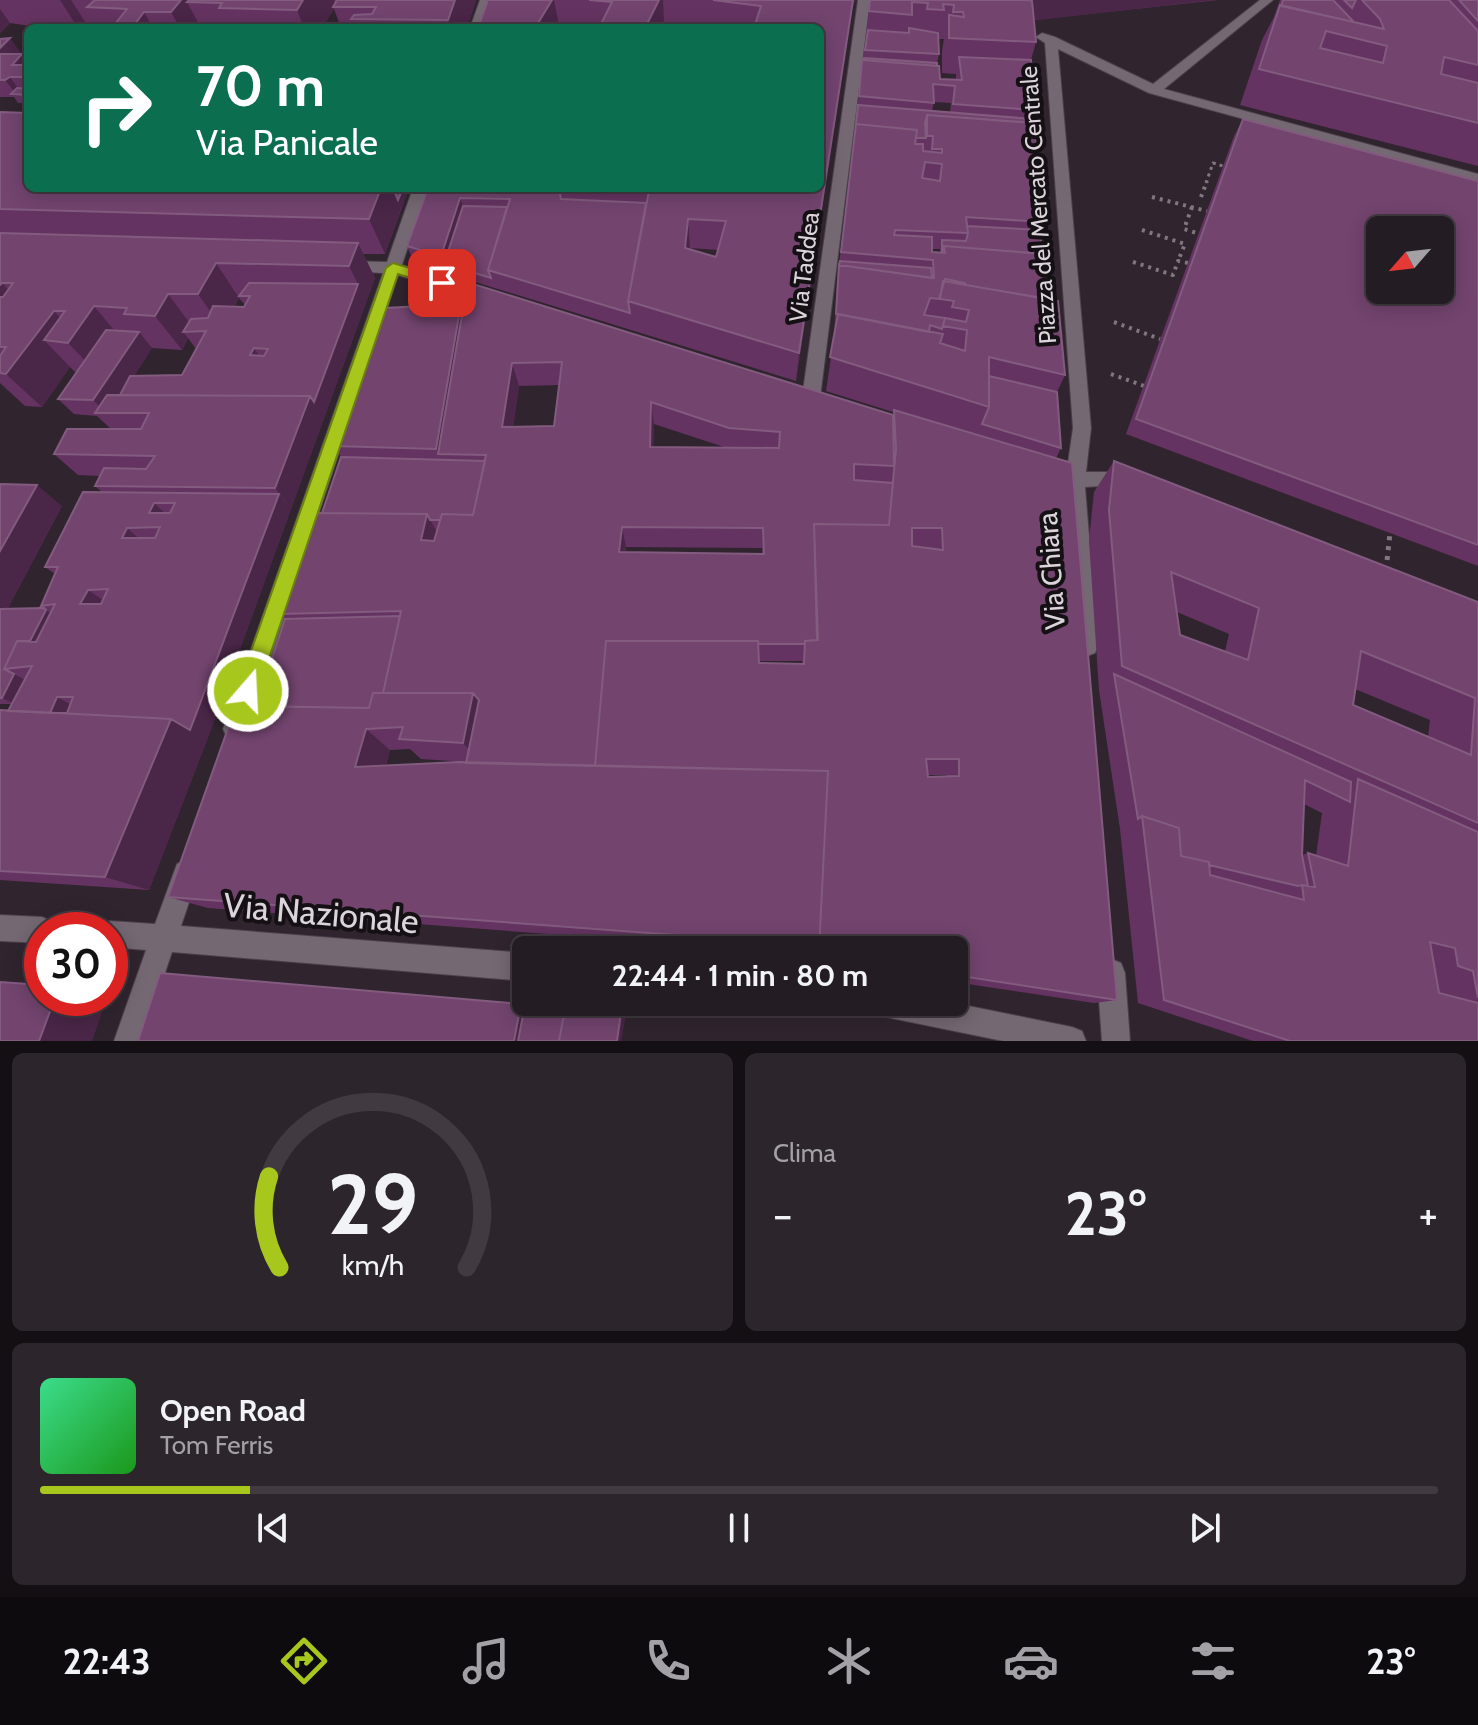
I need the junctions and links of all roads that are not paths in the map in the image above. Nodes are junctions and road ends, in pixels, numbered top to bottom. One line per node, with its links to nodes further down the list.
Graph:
1 (486, 0): 4 (street)
2 (864, 0): 13 (street, Via Taddea)
3 (1267, 0): 7 (street)
4 (477, 24)
5 (1024, 32): 6 (street)
6 (1051, 40): 7 (street, Piazza del Mercato Centrale); 15 (street, Piazza del Mercato Centrale)
7 (1154, 90): 8 (street, Piazza del Mercato Centrale)
8 (1478, 179)
9 (419, 192): 11 (street)
10 (334, 265): 11 (street)
11 (393, 268): 12 (street); 18 (street)
12 (516, 306)
13 (811, 398)
14 (1030, 466): 15 (street)
15 (1075, 480): 16 (street); 17 (street, Via Chiara)
16 (1145, 481)
17 (1088, 666)
18 (227, 751)
19 (192, 854): 23 (street)
20 (0, 928): 21 (street)
21 (24, 929)
22 (128, 935): 23 (street, Via Nazionale)
23 (164, 936): 25 (street, Via Nazionale); 27 (street)
24 (1109, 945): 29 (street)
25 (512, 966)
26 (950, 1016): 28 (street)
27 (128, 1041)
28 (1072, 1041)
29 (1116, 1041)

